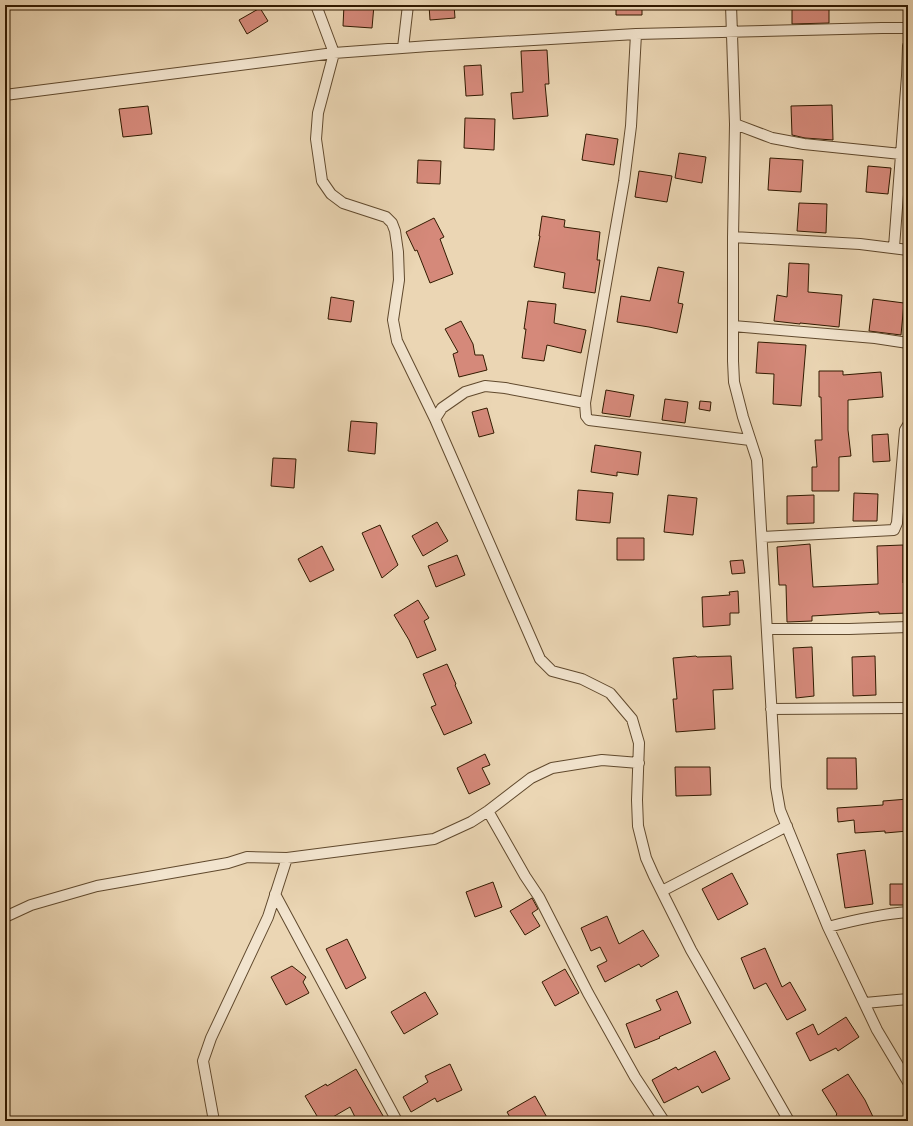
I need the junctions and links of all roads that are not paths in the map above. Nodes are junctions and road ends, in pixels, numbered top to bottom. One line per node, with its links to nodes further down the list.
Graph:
1 (316, 5): 9 (street)
2 (408, 5): 8 (street)
3 (731, 5): 5 (street)
4 (908, 28): 5 (street)
5 (732, 32): 6 (street); 12 (street)
6 (636, 34): 8 (street); 19 (street)
7 (908, 46): 10 (street)
8 (404, 48): 9 (street)
9 (334, 54): 11 (street); 20 (street)
10 (908, 76): 13 (street)
11 (5, 95)
12 (735, 124): 13 (street); 14 (street)
13 (901, 154): 15 (street)
14 (733, 237): 15 (street); 17 (street)
15 (894, 248): 16 (street)
16 (908, 250)
17 (733, 326): 18 (street); 22 (street)
18 (908, 342)
19 (585, 403): 20 (street); 22 (street)
20 (435, 419): 28 (street)
21 (908, 425): 23 (street)
22 (750, 440): 23 (street)
23 (762, 537): 25 (street)
24 (908, 627): 25 (street)
25 (767, 628): 27 (street)
26 (908, 708): 27 (street)
27 (771, 709): 30 (street)
28 (639, 763): 29 (street); 32 (street)
29 (488, 811): 31 (street); 42 (street)
30 (787, 826): 32 (street); 36 (street)
31 (287, 858): 33 (street); 35 (street)
32 (662, 891): 43 (street)
33 (275, 894): 40 (street); 41 (street)
34 (908, 912): 36 (street)
35 (5, 917)
36 (828, 927): 38 (street)
37 (908, 1000): 38 (street)
38 (865, 1003): 39 (street)
39 (908, 1082)
40 (214, 1121)
41 (397, 1121)
42 (664, 1121)
43 (789, 1121)

